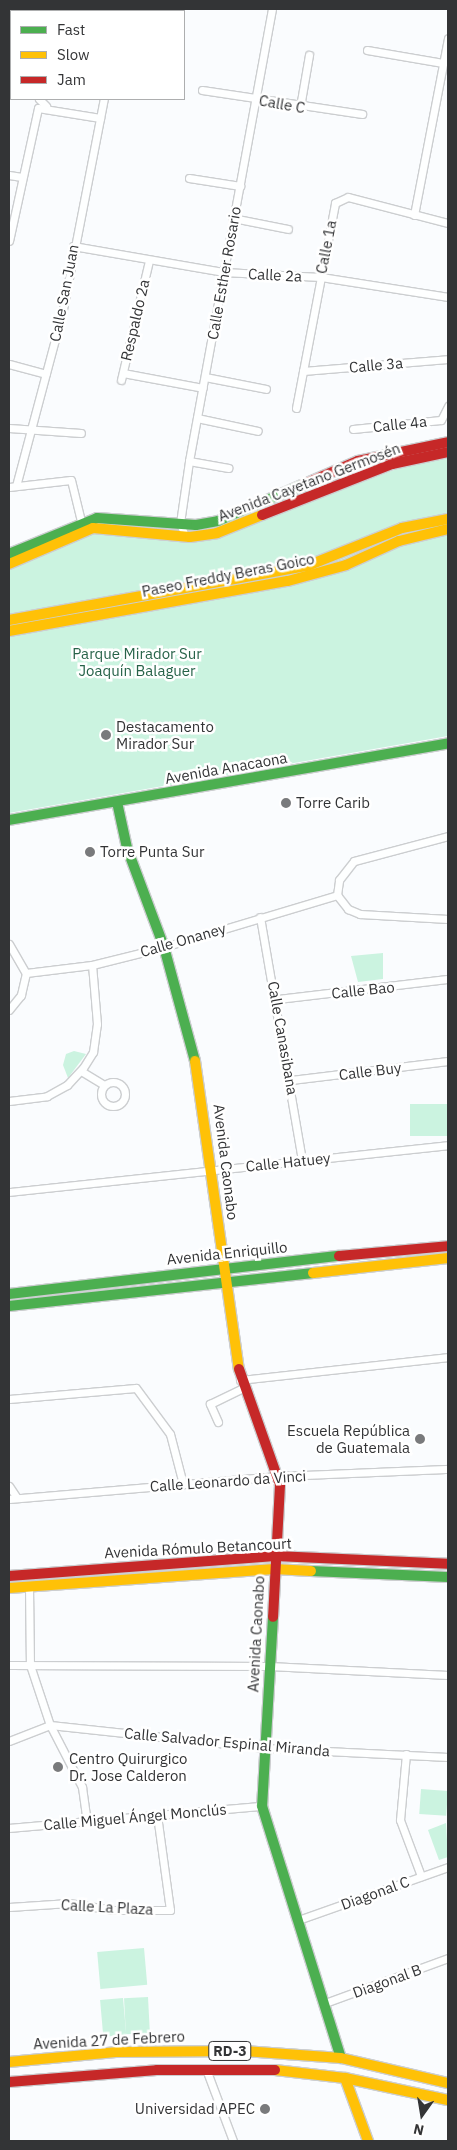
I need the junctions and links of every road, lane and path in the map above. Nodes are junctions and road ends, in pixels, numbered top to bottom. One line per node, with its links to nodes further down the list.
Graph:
1 (272, 9): 9 (street, Calle Esther Rosario)
2 (448, 38): 5 (street)
3 (367, 50): 5 (street)
4 (309, 55): 11 (street)
5 (443, 63): 18 (street)
6 (202, 90): 9 (street, Calle C)
7 (39, 100): 10 (street)
8 (104, 100): 13 (street, Calle San Juan)
9 (257, 100): 11 (street, Calle C); 17 (street, Calle Esther Rosario)
10 (46, 106): 13 (street); 15 (street)
11 (300, 107): 12 (street, Calle C)
12 (362, 114)
13 (100, 118): 23 (street, Calle San Juan)
14 (9, 175): 15 (street)
15 (22, 177): 22 (street)
16 (189, 178): 17 (street)
17 (240, 186): 19 (street, Calle Esther Rosario)
18 (414, 215): 20 (street, Calle 1a); 26 (street, Calle 1a)
19 (233, 218): 21 (street); 25 (street, Calle Esther Rosario)
20 (448, 223)
21 (288, 229)
22 (9, 241)
23 (73, 246): 24 (street, Calle 2a); 31 (street, Calle San Juan)
24 (149, 261): 25 (street, Calle 2a); 33 (street, Respaldo 2a)
25 (223, 272): 26 (street, Calle 2a); 32 (street, Calle Esther Rosario)
26 (321, 277): 27 (street, Calle 2a); 30 (street, Calle 1a)
27 (448, 297)
28 (448, 359): 30 (street, Calle 3a)
29 (9, 364): 31 (street)
30 (303, 371): 36 (street, Calle 1a)
31 (46, 374): 40 (street, Calle San Juan)
32 (205, 378): 33 (street, Calle Esther Rosario); 34 (street)
33 (203, 388): 37 (street, Calle Esther Rosario)
34 (266, 389)
35 (448, 406): 39 (street, Calle 4a)
36 (296, 408)
37 (197, 418): 41 (street); 45 (street, Calle Esther Rosario)
38 (9, 428): 40 (street)
39 (353, 430)
40 (30, 431): 42 (street); 47 (street, Calle San Juan)
41 (258, 431)
42 (82, 433)
43 (448, 442): 50 (main road, Avenida Cayetano Germosén)
44 (448, 452): 52 (main road, Avenida Cayetano Germosén)
45 (189, 461): 46 (street); 50 (street, Calle Esther Rosario)
46 (228, 468)
47 (13, 486): 49 (street)
48 (448, 519): 55 (main road, Paseo Freddy Beras Goico)
49 (81, 521): 50 (main road, Avenida Cayetano Germosén); 53 (main road, Avenida Cayetano Germosén)
50 (180, 523): 52 (street, Calle Esther Rosario)
51 (448, 529): 56 (main road, Paseo Freddy Beras Goico)
52 (185, 536): 54 (main road, Avenida Cayetano Germosén)
53 (9, 554)
54 (9, 564)
55 (9, 620)
56 (9, 631)
57 (448, 743): 58 (main road, Avenida Anacaona)
58 (118, 802): 59 (main road, Avenida Anacaona); 65 (main road, Avenida Caonabo)
59 (9, 820)
60 (448, 836): 61 (street)
61 (337, 895): 62 (street, Calle Onaney); 63 (street)
62 (260, 917): 65 (street, Calle Onaney); 69 (street, Calle Canasibana)
63 (448, 919)
64 (9, 944): 67 (street)
65 (164, 947): 66 (street, Calle Onaney); 78 (main road, Avenida Caonabo)
66 (92, 965): 67 (street, Calle Onaney); 72 (street)
67 (26, 972): 70 (street)
68 (448, 979): 69 (street, Calle Bao)
69 (277, 999): 73 (street, Calle Canasibana)
70 (9, 1010)
71 (448, 1061): 73 (street, Calle Buy)
72 (81, 1071): 74 (street); 75 (street)
73 (291, 1080): 77 (street, Calle Canasibana)
74 (104, 1085)
75 (9, 1101)
76 (448, 1145): 77 (street, Calle Hatuey)
77 (302, 1160): 78 (street, Calle Hatuey)
78 (212, 1171): 79 (street, Calle Hatuey); 83 (main road, Avenida Caonabo)
79 (9, 1192)
80 (448, 1246): 81 (main road, Avenida Enriquillo)
81 (364, 1255): 83 (main road, Avenida Enriquillo); 84 (main road)
82 (448, 1258): 84 (main road, Avenida Enriquillo)
83 (224, 1267): 85 (main road, Avenida Caonabo); 86 (main road, Avenida Enriquillo)
84 (366, 1267): 85 (main road, Avenida Enriquillo)
85 (225, 1283): 87 (main road, Avenida Enriquillo); 89 (main road, Avenida Caonabo)
86 (9, 1294)
87 (9, 1306)
88 (448, 1357): 89 (street)
89 (241, 1384): 91 (street); 93 (main road, Avenida Caonabo)
90 (9, 1399): 94 (street)
91 (218, 1422)
92 (448, 1469): 93 (street, Calle Leonardo da Vinci)
93 (278, 1476): 94 (street, Calle Leonardo da Vinci); 98 (main road, Avenida Caonabo)
94 (183, 1484): 96 (street, Calle Leonardo da Vinci)
95 (9, 1486): 96 (street)
96 (17, 1498): 97 (street, Calle Leonardo da Vinci)
97 (9, 1499)
98 (275, 1556): 99 (main road, Avenida Rómulo Betancourt); 101 (main road, Avenida Rómulo Betancourt); 102 (main road, Avenida Caonabo)
99 (351, 1560): 100 (main road, Avenida Rómulo Betancourt); 103 (street)
100 (448, 1564)
101 (138, 1565): 104 (main road, Avenida Rómulo Betancourt); 106 (street)
102 (274, 1569): 103 (main road, Avenida Rómulo Betancourt); 106 (main road, Avenida Rómulo Betancourt); 111 (main road, Avenida Caonabo)
103 (350, 1573): 105 (main road, Avenida Rómulo Betancourt)
104 (9, 1576)
105 (448, 1577)
106 (140, 1578): 107 (main road, Avenida Rómulo Betancourt)
107 (28, 1586): 108 (main road, Avenida Rómulo Betancourt); 110 (street)
108 (9, 1588)
109 (9, 1665): 110 (street)
110 (30, 1665): 111 (street); 113 (street)
111 (269, 1666): 112 (street); 115 (main road, Avenida Caonabo)
112 (448, 1675)
113 (50, 1726): 114 (street, Calle Salvador Espinal Miranda); 115 (street, Calle Salvador Espinal Miranda); 120 (street)
114 (9, 1741)
115 (265, 1748): 116 (street, Calle Salvador Espinal Miranda); 118 (main road, Avenida Caonabo)
116 (406, 1754): 117 (street, Calle Salvador Espinal Miranda); 123 (street)
117 (448, 1757)
118 (262, 1806): 119 (street, Calle Miguel Ángel Monclús); 125 (main road, Avenida Caonabo)
119 (157, 1815): 120 (street, Calle Miguel Ángel Monclús); 124 (street, Calle La Plaza)
120 (87, 1821): 121 (street, Calle Miguel Ángel Monclús)
121 (9, 1828)
122 (448, 1867): 123 (street, Diagonal C)
123 (421, 1876): 125 (street, Diagonal C)
124 (9, 1907)
125 (301, 1919): 127 (main road, Avenida Caonabo)
126 (448, 1958): 127 (street, Diagonal B)
127 (325, 2003): 128 (main road, Avenida Caonabo)
128 (341, 2058): 129 (main road, Avenida 27 de Febrero / RD-3); 133 (main road, Avenida 27 de Febrero / RD-3)
129 (9, 2062)
130 (206, 2068): 131 (main road, RD-3); 132 (main road, RD-3); 135 (street)
131 (345, 2078): 134 (main road, RD-3); 136 (main road)
132 (9, 2082)
133 (448, 2083)
134 (448, 2100)
135 (233, 2141)
136 (368, 2141)

